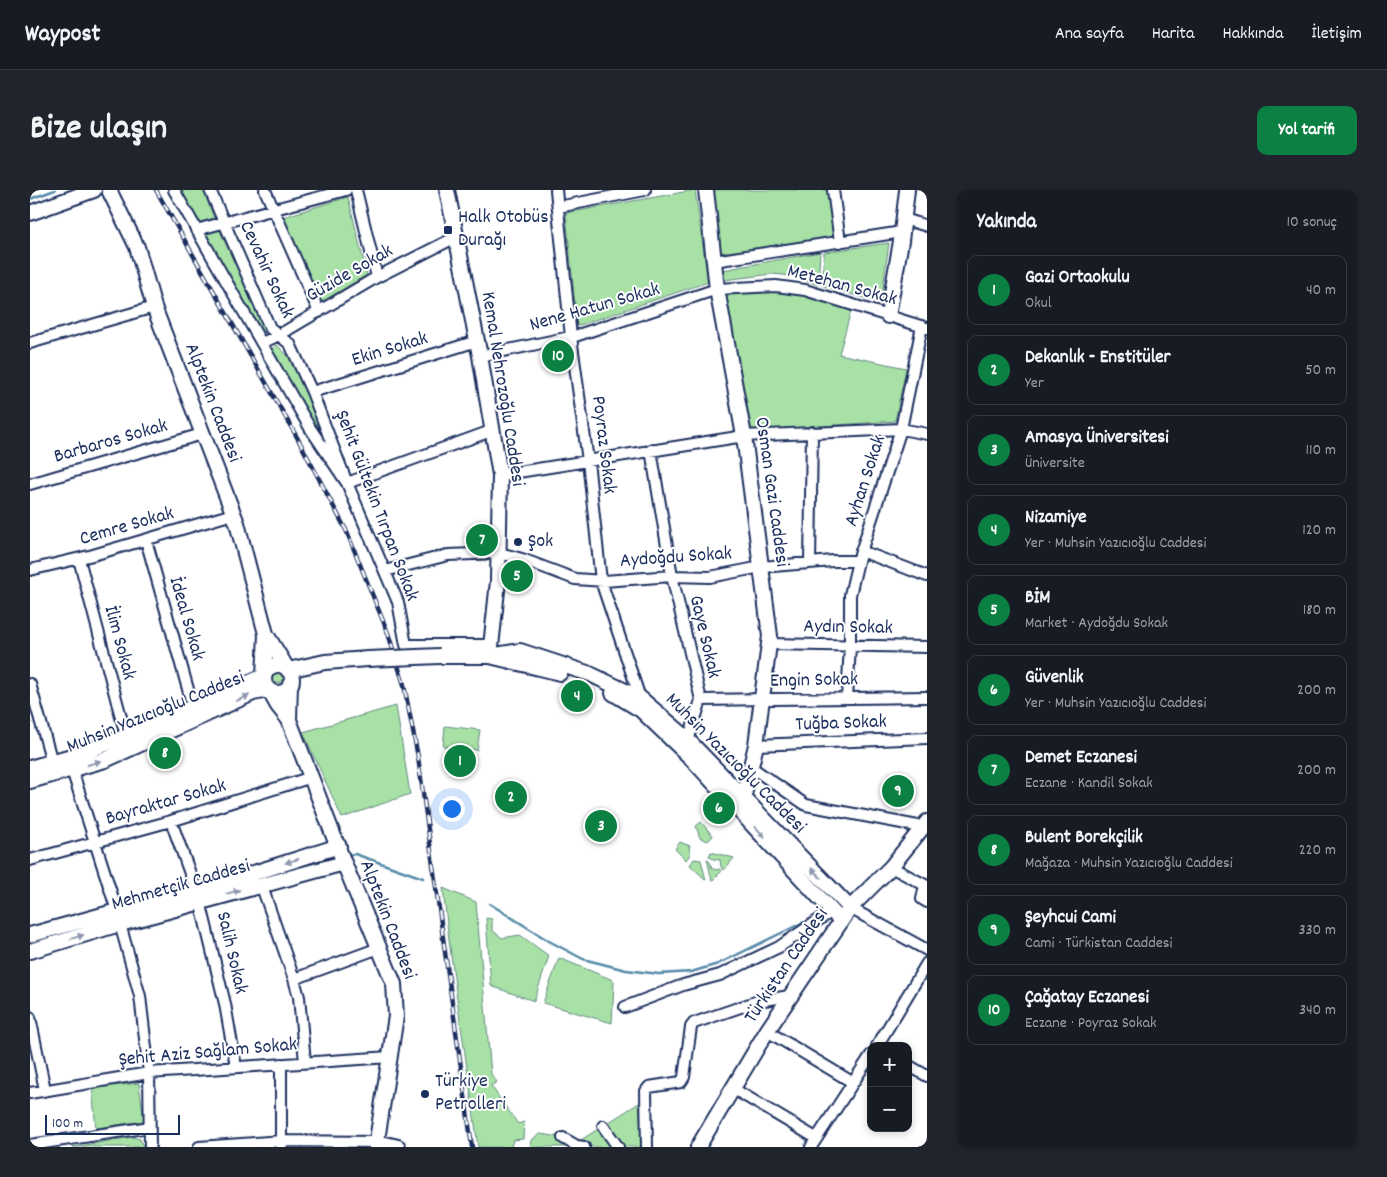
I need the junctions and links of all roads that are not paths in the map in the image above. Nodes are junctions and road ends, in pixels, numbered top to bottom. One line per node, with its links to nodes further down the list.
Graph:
1 (94, 190): 16 (street)
2 (109, 190): 26 (street, Alptekin Caddesi)
3 (174, 190): 20 (street)
4 (210, 190): 17 (street, Cevahir Sokak)
5 (265, 190): 15 (street)
6 (346, 190): 15 (street)
7 (356, 190): 24 (street)
8 (447, 190): 21 (street, Kemal Nehrozoğlu Caddesi)
9 (556, 190): 14 (street, Poyraz Sokak)
10 (645, 190): 14 (street)
11 (706, 190): 23 (street, Osman Gazi Caddesi)
12 (833, 190): 22 (street)
13 (907, 190): 18 (street)
14 (558, 207): 31 (street, Poyraz Sokak)
15 (273, 209): 17 (street); 27 (street)
16 (30, 213)
17 (224, 222): 20 (street); 30 (street, Cevahir Sokak)
18 (903, 226): 19 (street); 22 (street); 28 (street)
19 (927, 226)
20 (196, 230): 34 (street)
21 (456, 237): 24 (street, Güzide Sokak); 32 (street, Kemal Nehrozoğlu Caddesi)
22 (840, 242): 23 (street)
23 (714, 262): 25 (street, Osman Gazi Caddesi)
24 (377, 277): 27 (street, Güzide Sokak)
25 (717, 289): 28 (street, Metehan Sokak); 31 (street, Nene Hatun Sokak); 42 (street, Osman Gazi Caddesi)
26 (154, 308): 33 (street); 40 (street, Alptekin Caddesi)
27 (319, 312): 30 (street, Güzide Sokak)
28 (888, 316): 29 (street, Metehan Sokak)
29 (924, 327): 37 (street, Ayhan Sokak)
30 (279, 335): 34 (street, Güzide Sokak); 36 (street, Şehit Gültekin Tırpan Sokak)
31 (571, 337): 35 (street, Nene Hatun Sokak); 44 (street, Poyraz Sokak)
32 (477, 340): 35 (street, Kemal Nehrozoğlu Caddesi); 36 (street, Ekin Sokak)
33 (30, 343)
34 (262, 343): 46 (street)
35 (480, 356): 38 (street, Kemal Nehrozoğlu Caddesi)
36 (312, 392): 46 (street, Şehit Gültekin Tırpan Sokak)
37 (901, 429): 39 (street); 41 (street); 51 (street, Ayhan Sokak)
38 (491, 432): 45 (street, Kemal Nehrozoğlu Caddesi); 46 (street)
39 (812, 432): 42 (street); 53 (street)
40 (202, 434): 47 (street, Barbaros Sokak); 48 (street, Alptekin Caddesi)
41 (927, 434)
42 (744, 436): 43 (street); 54 (street, Osman Gazi Caddesi)
43 (651, 450): 44 (street); 57 (street, Gaye Sokak)
44 (588, 461): 45 (street); 59 (street, Poyraz Sokak)
45 (500, 475): 50 (street, Kemal Nehrozoğlu Caddesi)
46 (347, 482): 56 (street, Şehit Gültekin Tırpan Sokak)
47 (30, 484)
48 (233, 514): 49 (street, Cemre Sokak); 60 (street, Alptekin Caddesi)
49 (146, 540): 52 (street, Cemre Sokak); 75 (street, İdeal Sokak)
50 (499, 554): 56 (street, Aydoğdu Sokak); 59 (street, Aydoğdu Sokak); 64 (street, Kemal Nehrozoğlu Caddesi)
51 (860, 556): 53 (street, Aydoğdu Sokak); 58 (street); 62 (street, Ayhan Sokak)
52 (79, 559): 55 (street, Cemre Sokak); 77 (street, İlim Sokak)
53 (810, 563): 54 (street, Aydoğdu Sokak)
54 (761, 567): 57 (street, Aydoğdu Sokak); 61 (street, Osman Gazi Caddesi)
55 (30, 570)
56 (385, 571): 64 (street, Şehit Gültekin Tırpan Sokak)
57 (672, 576): 59 (street, Aydoğdu Sokak); 73 (street, Gaye Sokak)
58 (927, 576)
59 (601, 581): 70 (street, Poyraz Sokak)
60 (266, 634): 65 (street); 66 (street)
61 (769, 644): 62 (street, Aydın Sokak); 74 (street, Osman Gazi Caddesi)
62 (850, 646): 63 (street, Aydın Sokak); 71 (street, Ayhan Sokak)
63 (927, 647)
64 (490, 650): 65 (street, Muhsin Yazıcıoğlu Caddesi, bridge); 70 (street, Muhsin Yazıcıoğlu Caddesi); 99 (street, Muhsin Yazıcıoğlu Caddesi, one-way to 99)
65 (288, 670): 66 (street); 68 (street)
66 (264, 676): 69 (street); 75 (street, Muhsin Yazıcıoğlu Caddesi)
67 (30, 684): 81 (street)
68 (290, 684): 69 (street); 76 (street)
69 (269, 690): 76 (street); 84 (street, Muhsin Yazıcıoğlu Caddesi, one-way to 69)
70 (640, 698): 79 (street, Muhsin Yazıcıoğlu Caddesi)
71 (847, 698): 72 (street, Engin Sokak); 74 (street, Engin Sokak)
72 (927, 698)
73 (701, 700): 74 (street, Engin Sokak); 79 (street, Gaye Sokak)
74 (762, 700): 80 (street, Osman Gazi Caddesi)
75 (193, 707): 77 (street, Muhsin Yazıcıoğlu Caddesi)
76 (289, 720): 85 (street, Alptekin Caddesi)
77 (126, 736): 81 (street, Muhsin Yazıcıoğlu Caddesi)
78 (927, 738): 80 (street, Tuğba Sokak)
79 (688, 741): 87 (street, Muhsin Yazıcıoğlu Caddesi)
80 (756, 745): 82 (street, Osman Gazi Caddesi)
81 (52, 762): 83 (street, Muhsin Yazıcıoğlu Caddesi)
82 (751, 767): 87 (street, Osman Gazi Caddesi); 89 (street)
83 (30, 768)
84 (72, 770): 86 (street, Muhsin Yazıcıoğlu Caddesi); 90 (street)
85 (312, 777): 88 (street, Bayraktar Sokak); 91 (street, Alptekin Caddesi)
86 (30, 781)
87 (743, 799): 98 (street, Muhsin Yazıcıoğlu Caddesi, one-way to 87)
88 (171, 821): 90 (street, Bayraktar Sokak); 96 (street, Salih Sokak)
89 (926, 825): 94 (street, Türkistan Caddesi)
90 (96, 842): 92 (street, Bayraktar Sokak); 100 (street)
91 (338, 846): 93 (street, Alptekin Caddesi); 96 (street, Mehmetçik Caddesi, one-way to 96)
92 (30, 860)
93 (344, 863): 95 (street, Mehmetçik Caddesi); 102 (street, Alptekin Caddesi)
94 (891, 867): 97 (street); 98 (street, Türkistan Caddesi)
95 (262, 884): 96 (street, Mehmetçik Caddesi, one-way to 95); 106 (street)
96 (199, 895): 100 (street, Mehmetçik Caddesi); 116 (street, Salih Sokak)
97 (927, 902)
98 (850, 908): 99 (street, Türkistan Caddesi); 103 (street)
99 (837, 916): 107 (street, Türkistan Caddesi); 108 (street)
100 (118, 917): 101 (street, Mehmetçik Caddesi); 104 (street, Mehmetçik Caddesi, one-way to 100); 118 (street)
101 (30, 936)
102 (379, 948): 106 (street); 112 (street, Alptekin Caddesi)
103 (927, 950)
104 (30, 951)
105 (927, 963): 111 (street)
106 (294, 979): 114 (street)
107 (790, 996): 110 (street, Türkistan Caddesi); 136 (street)
108 (624, 1007)
109 (30, 1017): 122 (street)
110 (767, 1030): 120 (street); 121 (street, Türkistan Caddesi)
111 (879, 1042)
112 (390, 1057): 114 (street, Şehit Aziz Sağlam Sokak); 129 (street, Alptekin Caddesi)
113 (867, 1061): 120 (street)
114 (305, 1062): 115 (street, Şehit Aziz Sağlam Sokak)
115 (281, 1064): 116 (street, Şehit Aziz Sağlam Sokak); 128 (street)
116 (236, 1067): 118 (street, Şehit Aziz Sağlam Sokak)
117 (912, 1067): 119 (street)
118 (149, 1073): 122 (street, Şehit Aziz Sağlam Sokak); 125 (street)
119 (927, 1076)
120 (852, 1082): 127 (street)
121 (732, 1088): 127 (street); 137 (street, Türkistan Caddesi)
122 (45, 1090): 123 (street, Şehit Aziz Sağlam Sokak)
123 (30, 1093)
124 (603, 1126): 135 (street)
125 (150, 1127): 130 (street); 131 (street)
126 (563, 1138): 134 (street)
127 (814, 1143)
128 (282, 1144): 129 (street); 132 (street)
129 (376, 1144): 133 (street)
130 (30, 1145)
131 (150, 1147)
132 (199, 1147)
133 (398, 1147)
134 (584, 1147)
135 (618, 1147)
136 (647, 1147)
137 (698, 1147)

